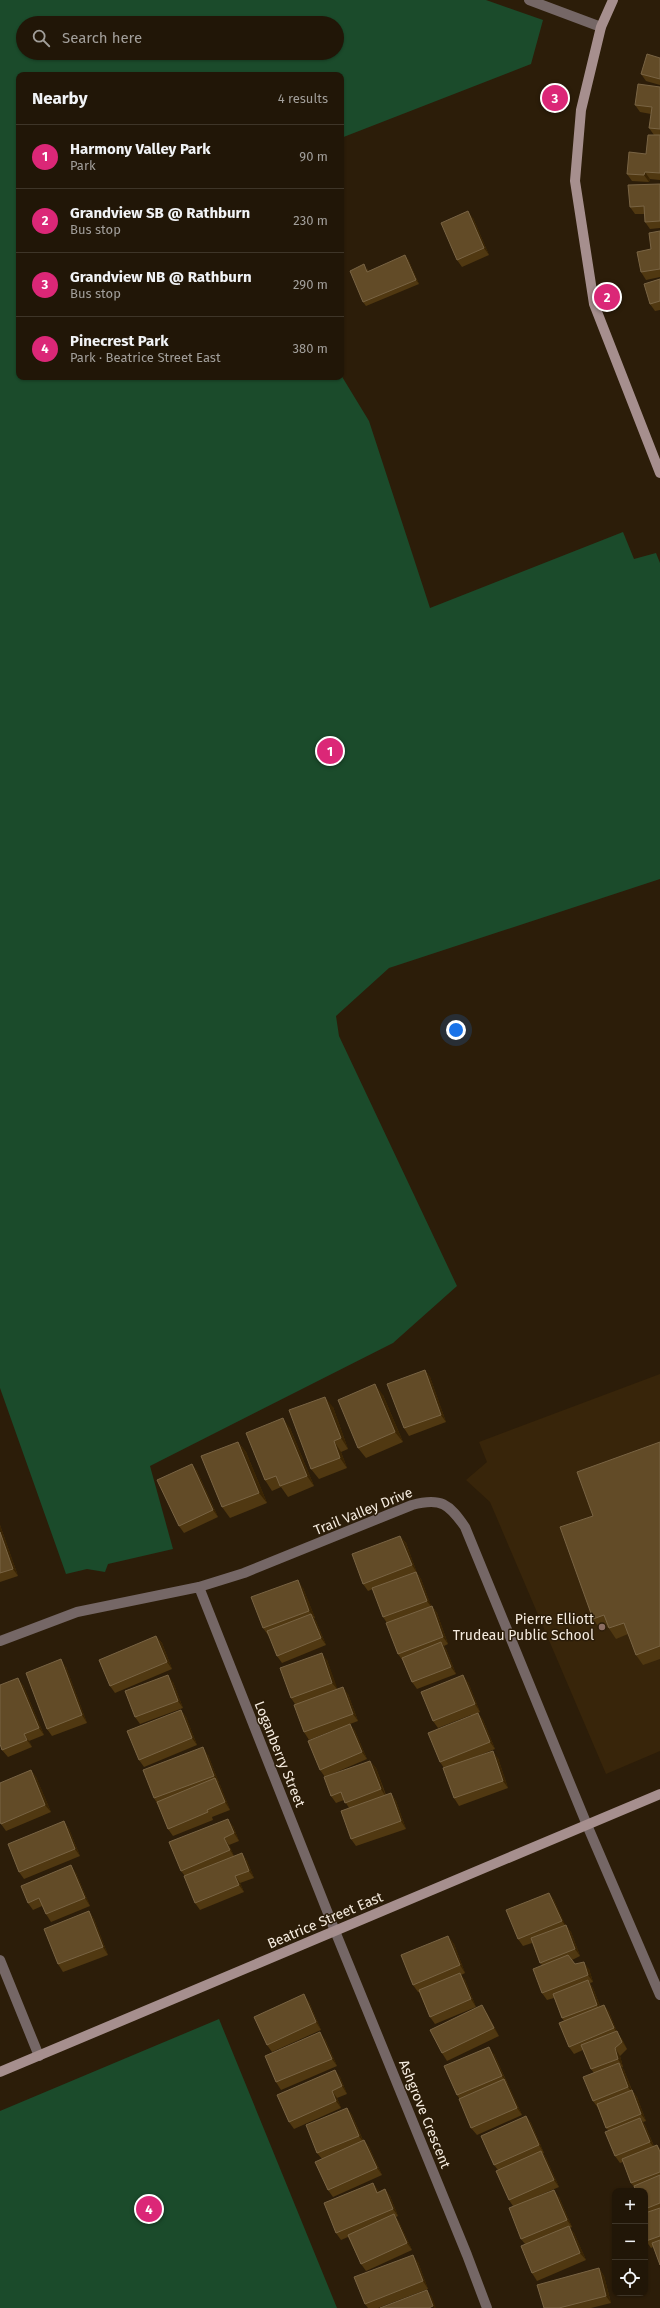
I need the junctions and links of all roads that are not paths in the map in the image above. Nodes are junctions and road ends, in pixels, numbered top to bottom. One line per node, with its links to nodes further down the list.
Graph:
1 (528, 0): 3 (street)
2 (613, 0): 3 (street)
3 (601, 27): 4 (street)
4 (660, 473)
5 (199, 1587): 6 (street, Trail Valley Drive); 8 (street, Trail Valley Drive); 9 (street, Loganberry Street)
6 (0, 1641)
7 (660, 1794): 8 (street, Beatrice Street East)
8 (587, 1825): 9 (street, Beatrice Street East); 11 (street)
9 (335, 1931): 12 (street, Beatrice Street East); 14 (street, Ashgrove Crescent)
10 (0, 1960): 12 (street)
11 (660, 1995)
12 (39, 2056): 13 (street, Beatrice Street East)
13 (0, 2072)
14 (487, 2308)

